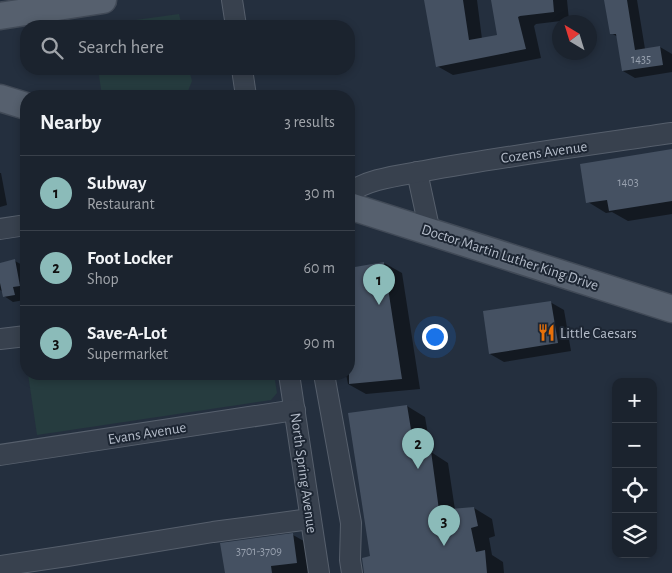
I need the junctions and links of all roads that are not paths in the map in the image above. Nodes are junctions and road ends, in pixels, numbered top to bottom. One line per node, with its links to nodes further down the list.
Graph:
1 (103, 0): 3 (main road)
2 (232, 0): 4 (street)
3 (0, 16)
4 (235, 20)
5 (243, 75): 6 (street)
6 (245, 90)
7 (0, 98): 8 (main road)
8 (20, 104)
9 (672, 133): 10 (street, Cozens Avenue)
10 (417, 172): 11 (street, Cozens Avenue); 15 (street)
11 (355, 189)
12 (355, 208): 15 (main road, Doctor Martin Luther King Drive)
13 (20, 226): 14 (street)
14 (0, 230)
15 (430, 232): 16 (main road, Doctor Martin Luther King Drive)
16 (672, 309)
17 (20, 337): 18 (street)
18 (0, 340)
19 (290, 380): 21 (street, North Spring Avenue)
20 (325, 380): 26 (street)
21 (295, 410): 22 (street, Evans Avenue); 23 (street, North Spring Avenue)
22 (0, 455)
23 (310, 519): 24 (street); 25 (street, North Spring Avenue)
24 (0, 566)
25 (319, 573)
26 (352, 573)

